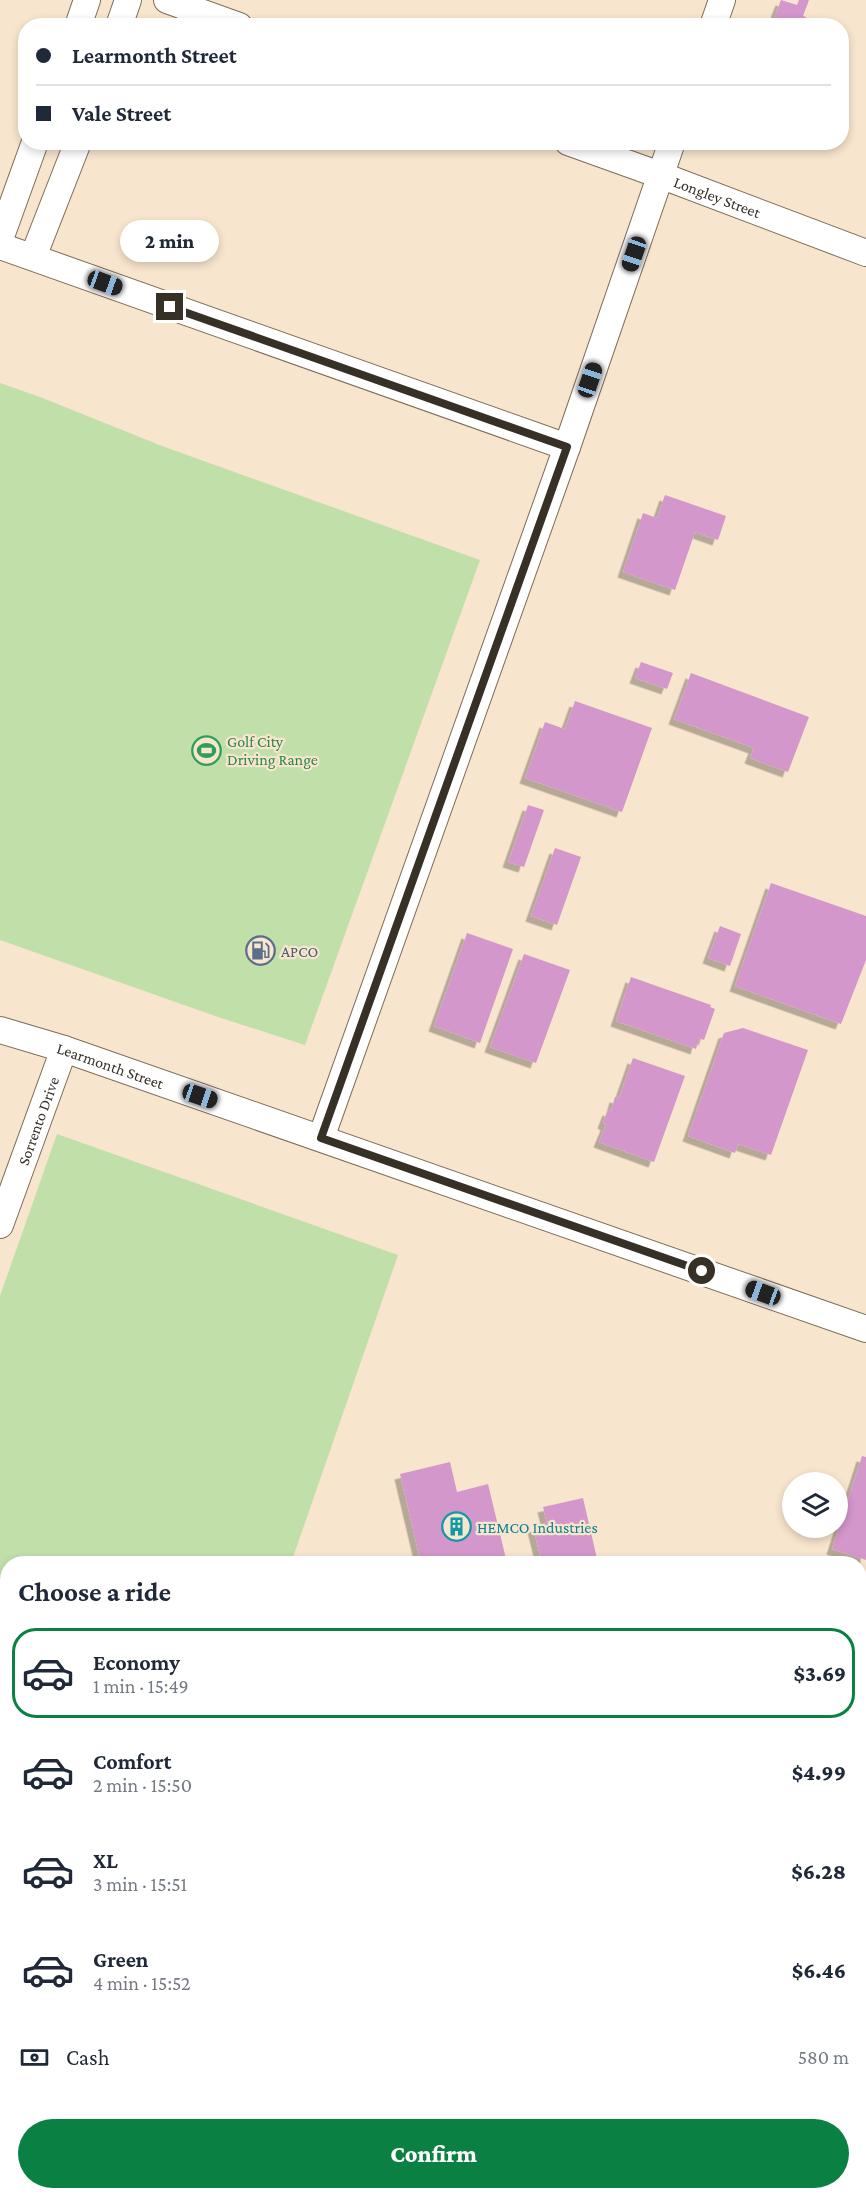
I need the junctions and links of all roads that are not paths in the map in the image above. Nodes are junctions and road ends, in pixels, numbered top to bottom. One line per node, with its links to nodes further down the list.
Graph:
1 (87, 0): 5 (street)
2 (128, 0): 6 (street)
3 (167, 0): 7 (street)
4 (722, 0): 8 (street)
5 (81, 18)
6 (122, 18)
7 (217, 18)
8 (716, 18)
9 (32, 150): 14 (street)
10 (75, 150): 17 (street)
11 (590, 150): 13 (street, Longley Street)
12 (669, 150): 13 (street)
13 (660, 175): 16 (street, Longley Street); 18 (street)
14 (0, 238)
15 (0, 246): 17 (street)
16 (866, 253)
17 (33, 257): 18 (street)
18 (567, 447): 21 (street)
19 (0, 1030): 20 (street, Learmonth Street)
20 (64, 1049): 21 (street, Learmonth Street); 22 (street, Sorrento Drive)
21 (321, 1138): 23 (street, Learmonth Street)
22 (0, 1225)
23 (866, 1329)

